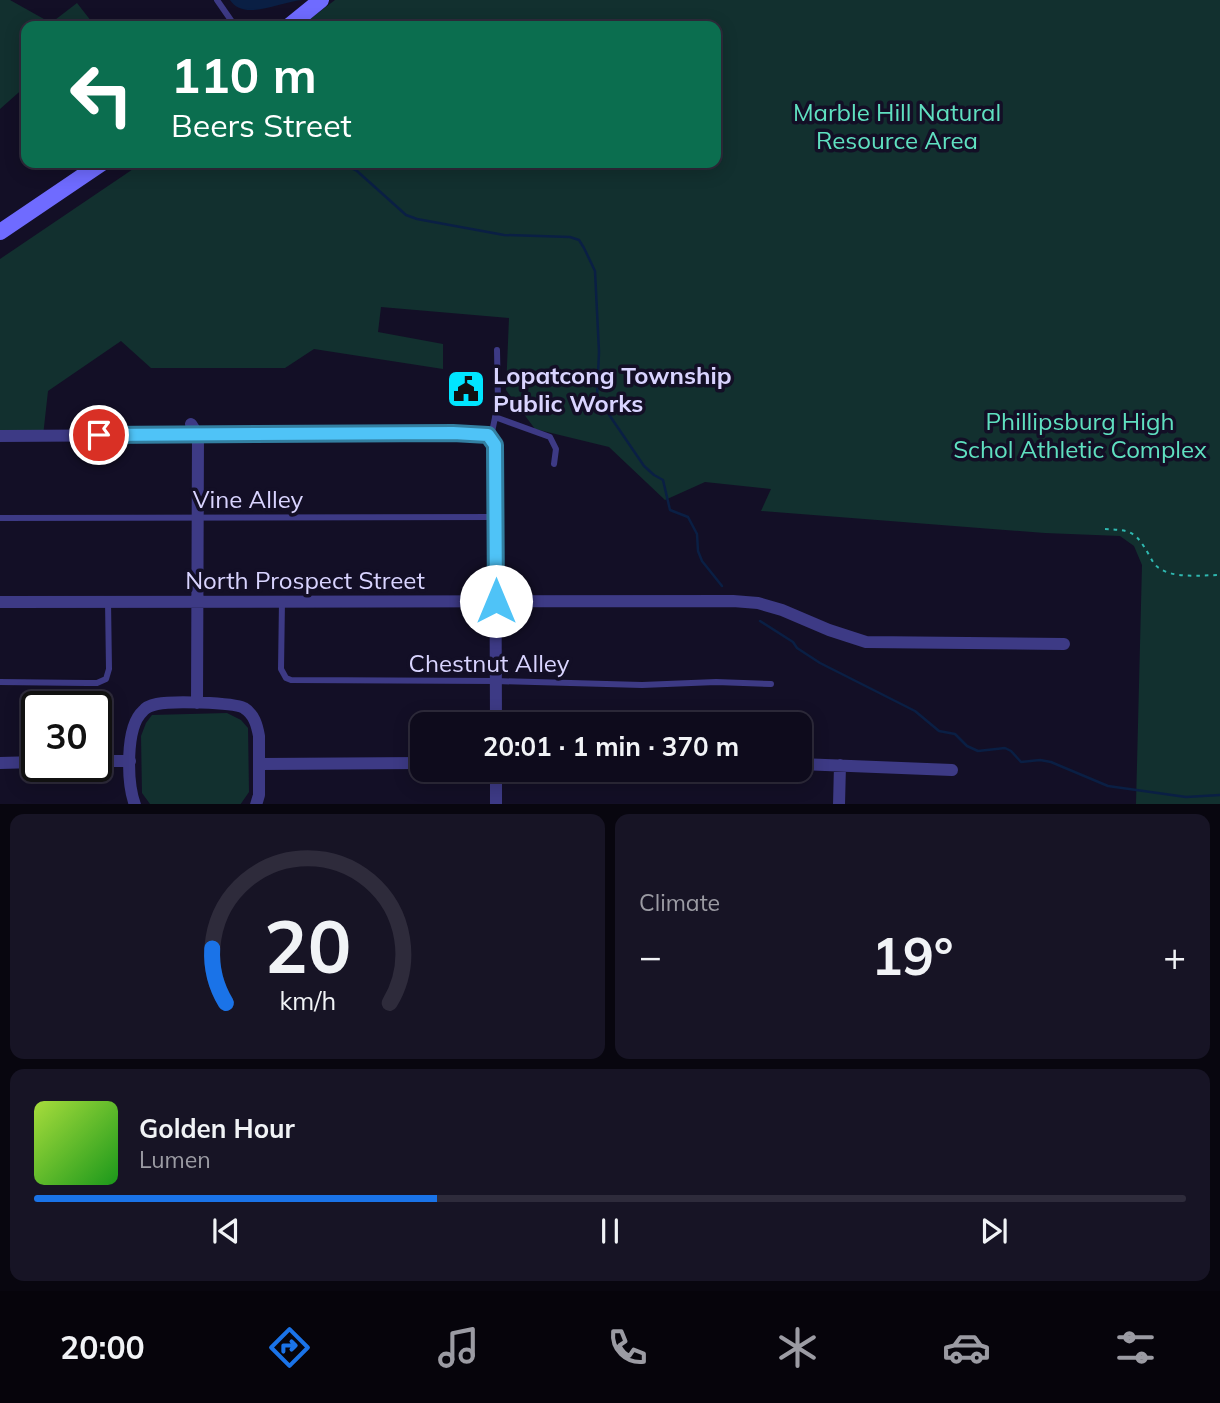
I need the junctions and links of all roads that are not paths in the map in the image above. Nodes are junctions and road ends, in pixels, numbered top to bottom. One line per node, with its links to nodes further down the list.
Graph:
1 (218, 0): 3 (lane)
2 (321, 0): 4 (street)
3 (232, 21)
4 (295, 21)
5 (95, 168): 6 (street)
6 (0, 232)
7 (497, 350): 8 (lane)
8 (495, 417): 11 (lane); 12 (lane)
9 (195, 429): 10 (street); 11 (street); 15 (street)
10 (0, 436)
11 (491, 438): 13 (street)
12 (554, 464)
13 (495, 517): 15 (lane, Vine Alley); 20 (street)
14 (0, 518): 15 (lane, Vine Alley)
15 (196, 518): 18 (street)
16 (0, 601): 17 (street, North Prospect Street)
17 (108, 601): 18 (street, North Prospect Street); 23 (lane)
18 (196, 601): 19 (street, North Prospect Street); 25 (street)
19 (282, 601): 20 (street, North Prospect Street); 22 (lane, Chestnut Alley)
20 (496, 601): 21 (street, North Prospect Street); 22 (street)
21 (1064, 644)
22 (496, 681): 24 (lane, Chestnut Alley); 26 (street)
23 (0, 682)
24 (771, 684)
25 (197, 703): 28 (street); 32 (street)
26 (496, 712)
27 (112, 761): 28 (street)
28 (130, 761): 37 (street)
29 (21, 762): 30 (street)
30 (0, 763)
31 (410, 763): 32 (street)
32 (260, 764): 38 (street)
33 (812, 765): 34 (street)
34 (840, 765): 35 (street); 40 (street)
35 (952, 770)
36 (496, 782): 39 (street)
37 (135, 804)
38 (256, 804)
39 (496, 804)
40 (839, 804)

